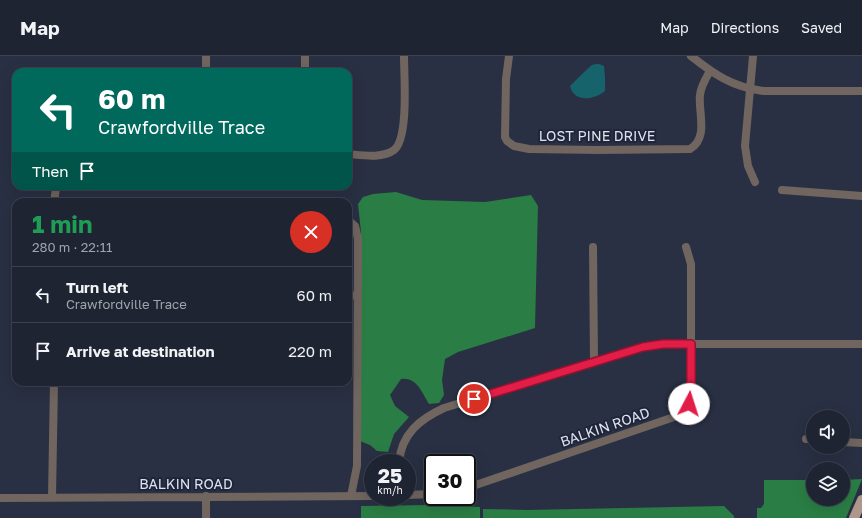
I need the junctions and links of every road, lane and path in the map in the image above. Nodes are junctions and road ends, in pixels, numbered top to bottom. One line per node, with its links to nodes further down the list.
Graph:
1 (206, 56): 7 (street)
2 (305, 56): 8 (street)
3 (404, 56): 12 (street)
4 (509, 56): 9 (street, LOST PINE DRIVE)
5 (691, 56): 9 (street)
6 (753, 56): 10 (street)
7 (206, 68)
8 (305, 68)
9 (710, 71): 10 (street)
10 (751, 90): 11 (street); 13 (street)
11 (862, 91)
12 (352, 154)
13 (754, 182)
14 (782, 190): 15 (street)
15 (862, 196)
16 (352, 223): 20 (street)
17 (593, 247): 23 (street)
18 (686, 247): 21 (street, BALKIN ROAD)
19 (352, 295): 20 (street)
20 (357, 296): 30 (street)
21 (691, 344): 22 (street); 23 (street); 28 (street, BALKIN ROAD)
22 (862, 344)
23 (594, 362): 27 (street)
24 (54, 386): 32 (street)
25 (850, 442): 26 (street)
26 (862, 443)
27 (401, 454)
28 (476, 485)
29 (206, 496): 30 (street, BALKIN ROAD); 32 (street, BALKIN ROAD); 35 (street)
30 (351, 496): 31 (street, BALKIN ROAD)
31 (364, 496)
32 (52, 497): 33 (street, BALKIN ROAD)
33 (0, 498)
34 (862, 500): 36 (main road)
35 (206, 518)
36 (854, 518)

